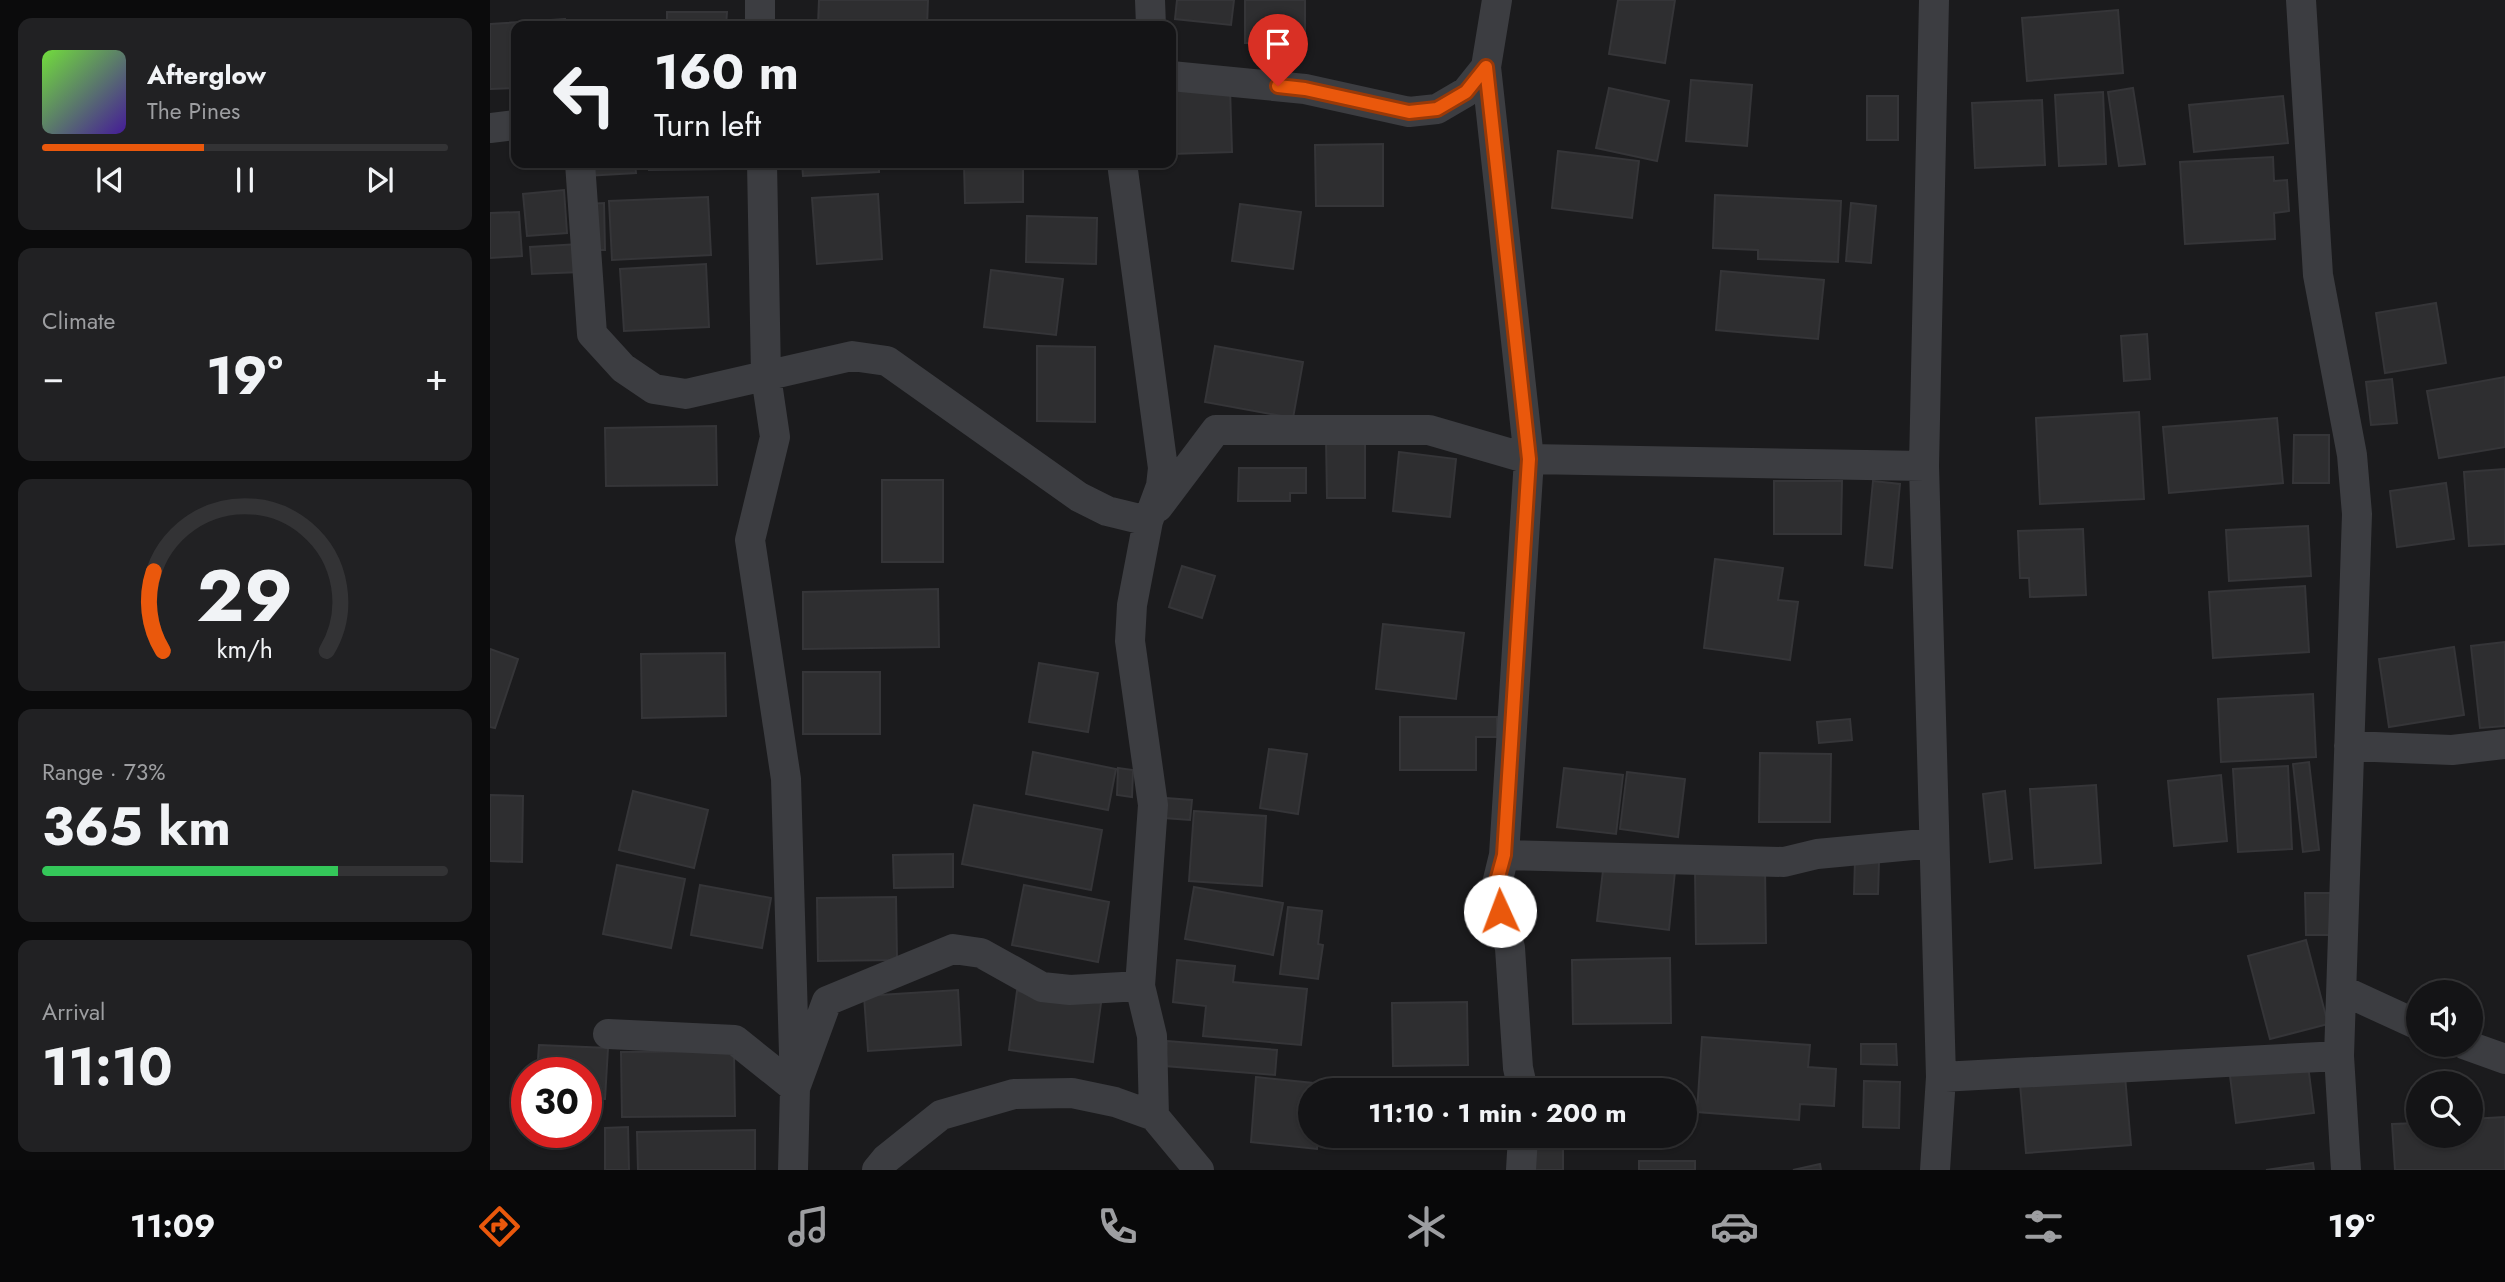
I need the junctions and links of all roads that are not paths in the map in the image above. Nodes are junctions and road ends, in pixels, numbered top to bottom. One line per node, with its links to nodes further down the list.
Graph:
1 (760, 0): 6 (street)
2 (1150, 0): 7 (street)
3 (1497, 0): 8 (street)
4 (1934, 0): 17 (street)
5 (2301, 0): 20 (street)
6 (760, 21)
7 (1151, 21)
8 (1486, 67): 9 (street); 16 (street)
9 (1176, 76)
10 (511, 126): 11 (street)
11 (490, 128)
12 (580, 168): 15 (street)
13 (762, 168): 15 (street)
14 (1123, 168): 18 (street)
15 (766, 376): 18 (street); 32 (street)
16 (1529, 459): 17 (street); 18 (street); 22 (street)
17 (1924, 466): 21 (street)
18 (1148, 521): 23 (street)
19 (2505, 744): 20 (street)
20 (2349, 746): 24 (street)
21 (1934, 843): 22 (street); 30 (street)
22 (1504, 855): 31 (street)
23 (1140, 986): 32 (street); 33 (street)
24 (2342, 990): 25 (street); 28 (street)
25 (2406, 1019)
26 (608, 1034): 32 (street)
27 (2483, 1051): 29 (street)
28 (2339, 1056): 30 (street); 40 (street)
29 (2505, 1059)
30 (1941, 1077): 39 (street)
31 (1520, 1078)
32 (795, 1088): 35 (street)
33 (1154, 1116): 36 (street); 37 (street)
34 (1522, 1148): 38 (street)
35 (793, 1170)
36 (877, 1170)
37 (1199, 1170)
38 (1521, 1170)
39 (1935, 1170)
40 (2346, 1170)

